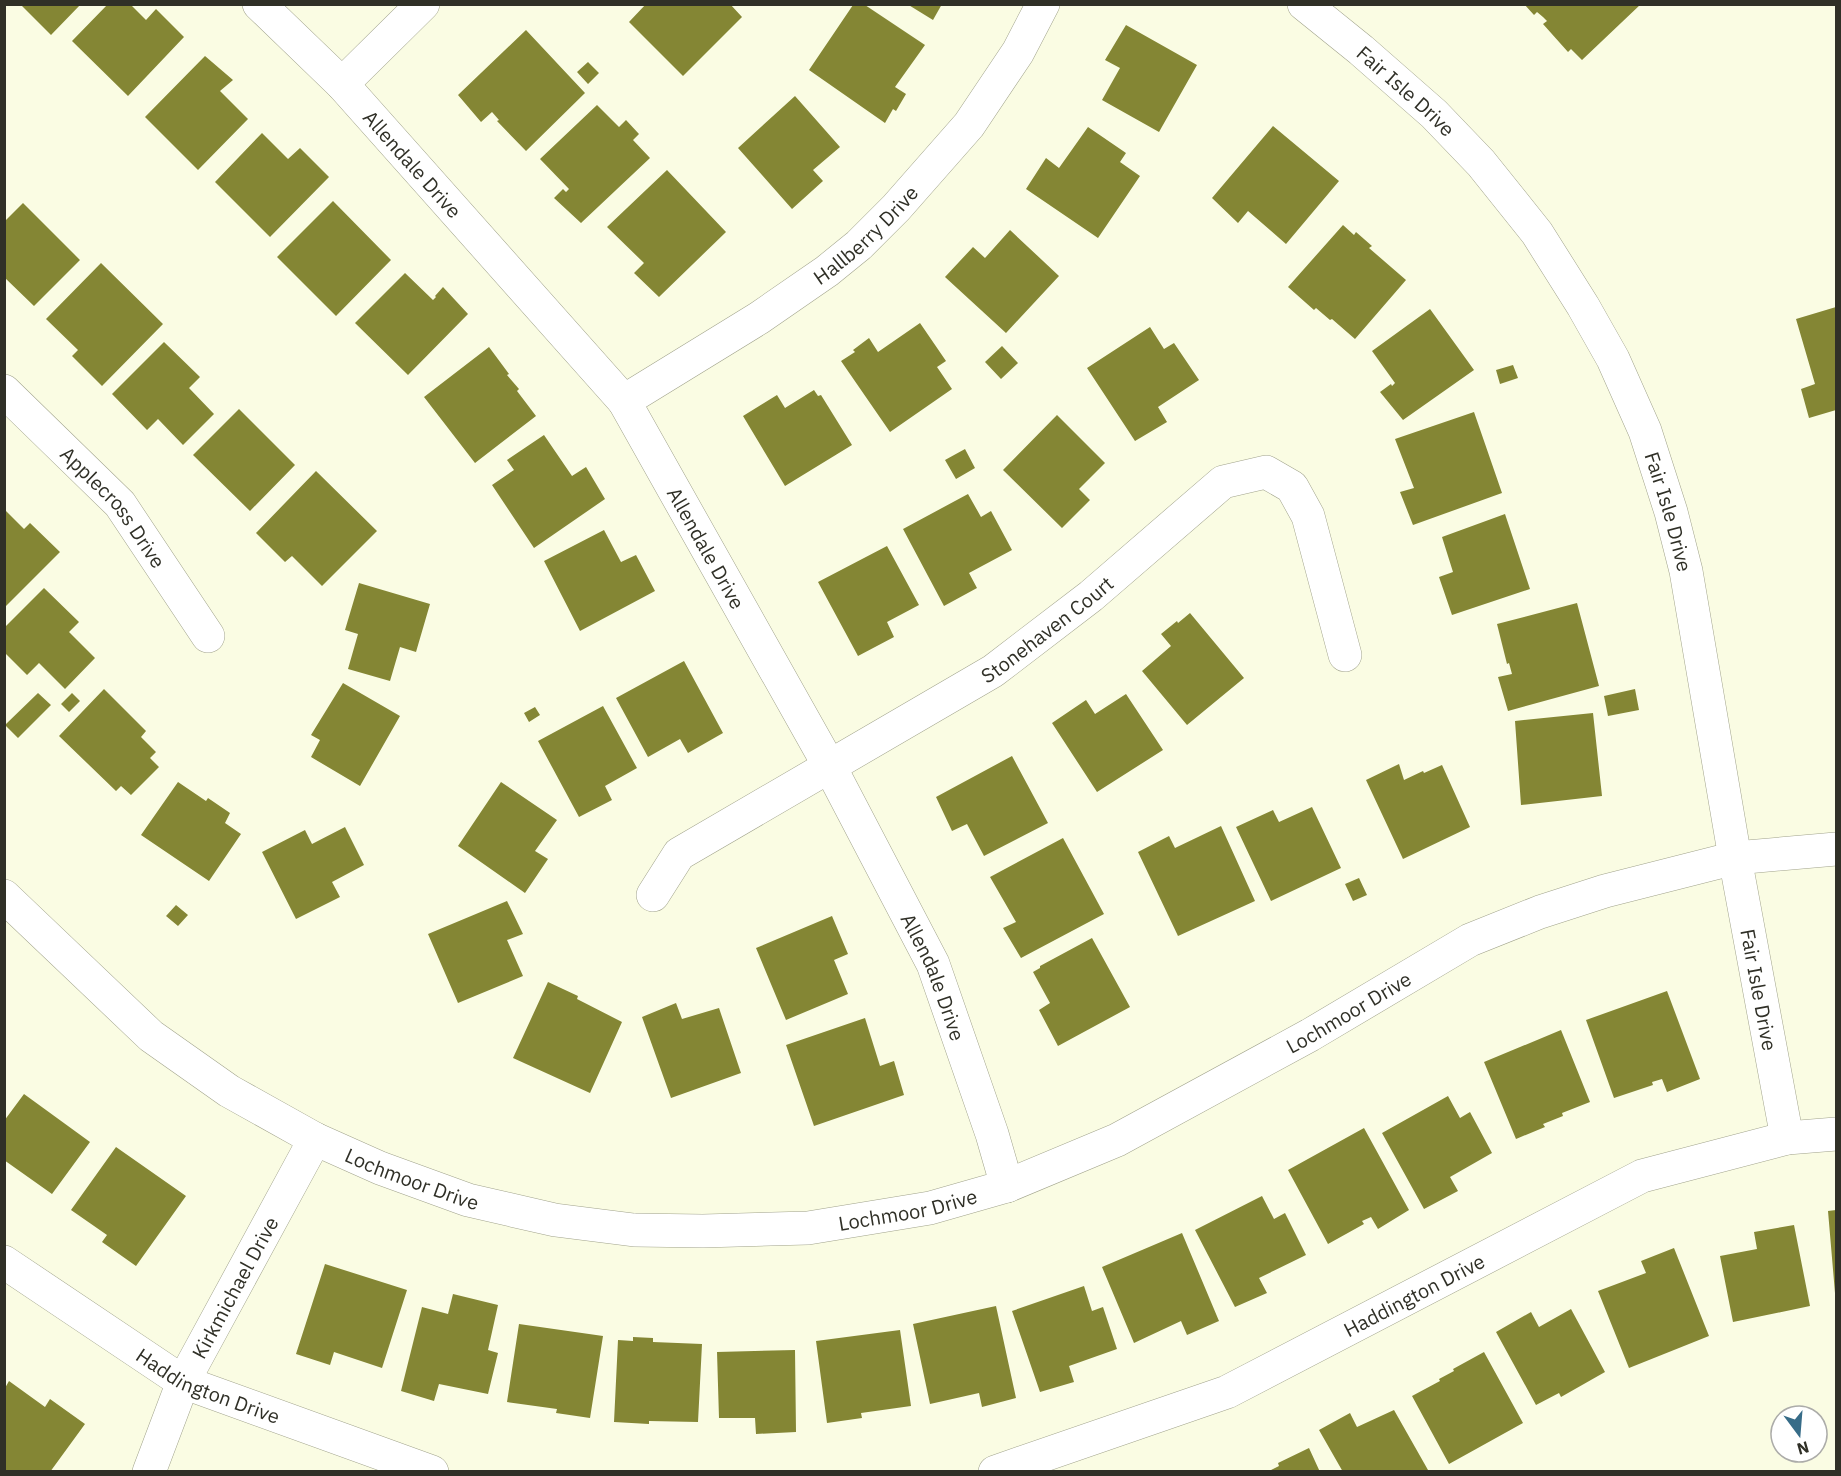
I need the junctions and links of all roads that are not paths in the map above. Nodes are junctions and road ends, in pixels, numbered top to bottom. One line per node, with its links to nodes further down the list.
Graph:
1 (259, 4): 5 (street, Allendale Drive)
2 (423, 4): 5 (street)
3 (1043, 4): 7 (street, Hallberry Drive)
4 (1310, 6): 12 (street, Fair Isle Drive)
5 (342, 84): 7 (street, Allendale Drive)
6 (4, 392): 8 (street, Applecross Drive)
7 (624, 401): 10 (street, Allendale Drive)
8 (208, 636)
9 (1345, 655): 10 (street, Stonehaven Court)
10 (830, 768): 13 (street, Stonehaven Court); 18 (street, Allendale Drive)
11 (1836, 849): 12 (street, Lochmoor Drive)
12 (1735, 858): 16 (street, Fair Isle Drive); 18 (street, Lochmoor Drive)
13 (653, 895)
14 (4, 896): 17 (street, Lochmoor Drive)
15 (1836, 1134): 16 (street, Haddington Drive)
16 (1788, 1138): 23 (street, Haddington Drive)
17 (315, 1139): 18 (street, Lochmoor Drive); 20 (street, Kirkmichael Drive)
18 (1007, 1186)
19 (4, 1262): 20 (street, Haddington Drive)
20 (183, 1382): 21 (street, Kirkmichael Drive); 22 (street, Haddington Drive)
21 (149, 1472)
22 (432, 1472)
23 (995, 1472)

